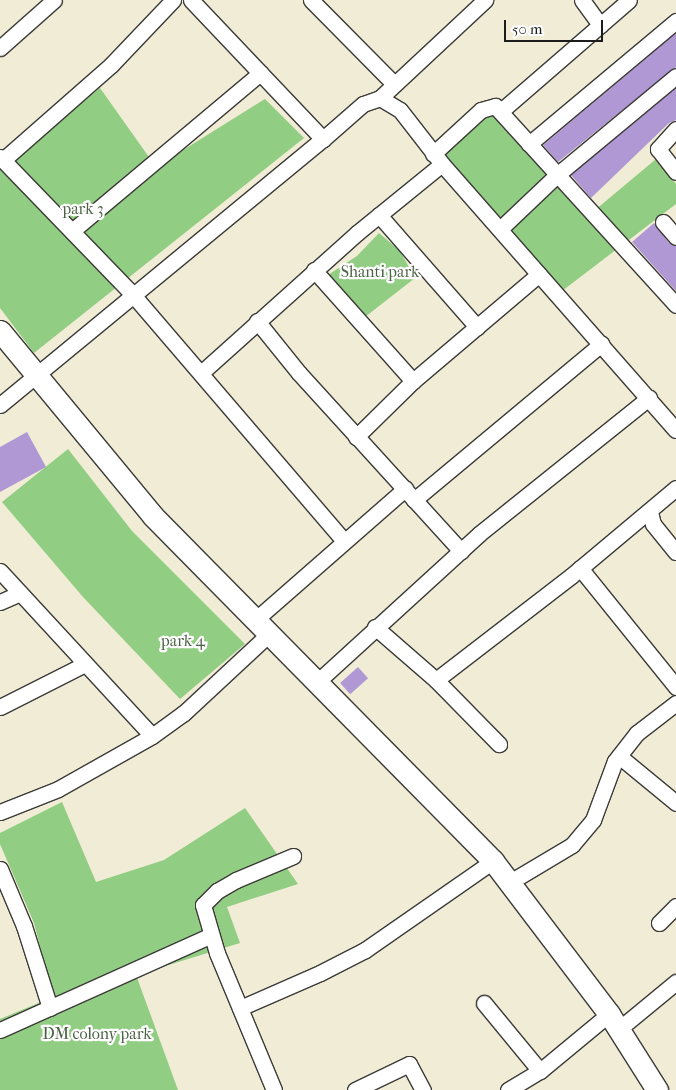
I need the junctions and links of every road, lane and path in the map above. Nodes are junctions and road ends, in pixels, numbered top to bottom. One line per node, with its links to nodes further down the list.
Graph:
1 (54, 0): 10 (street)
2 (173, 0): 20 (street)
3 (191, 0): 11 (street)
4 (312, 0): 13 (street)
5 (485, 0): 13 (street)
6 (582, 0): 9 (street)
7 (629, 0): 9 (street)
8 (676, 21): 18 (street)
9 (600, 25): 15 (street)
10 (0, 48)
11 (260, 73): 17 (street); 26 (street)
12 (676, 76): 22 (street)
13 (394, 84): 14 (street)
14 (380, 98): 17 (street); 19 (street)
15 (501, 111): 18 (street); 19 (street)
16 (676, 129): 21 (street)
17 (324, 139): 30 (street)
18 (529, 144): 22 (street)
19 (438, 159): 23 (street); 25 (street)
20 (3, 165): 26 (street)
21 (676, 172)
22 (558, 174): 25 (street); 31 (street)
23 (379, 215): 28 (street); 33 (street)
24 (663, 222): 27 (street)
25 (500, 229): 29 (street)
26 (72, 231): 30 (street)
27 (676, 237)
28 (314, 270): 32 (street); 38 (street)
29 (539, 274): 33 (street); 35 (street)
30 (134, 296): 36 (street); 37 (street)
31 (676, 305)
32 (257, 321): 36 (street); 42 (street)
33 (477, 327): 38 (street)
34 (0, 331): 37 (street)
35 (601, 344): 39 (street); 44 (street)
36 (201, 373): 46 (street)
37 (36, 378): 40 (street); 54 (street)
38 (413, 381): 42 (street)
39 (648, 398): 41 (street); 47 (street)
40 (0, 405)
41 (674, 423)
42 (356, 437): 44 (street)
43 (676, 488): 45 (street)
44 (409, 495): 46 (street); 47 (street)
45 (650, 512): 48 (street); 49 (street)
46 (344, 541): 54 (street)
47 (461, 550): 53 (street)
48 (676, 552)
49 (580, 568): 56 (street); 58 (street)
50 (0, 571): 51 (street)
51 (20, 592): 52 (street); 55 (street)
52 (0, 602)
53 (375, 627): 56 (street); 57 (street)
54 (261, 628): 57 (street); 61 (street)
55 (85, 664): 60 (street); 61 (street)
56 (436, 680): 62 (street)
57 (316, 683): 67 (street)
58 (676, 687)
59 (676, 702): 63 (street)
60 (0, 707)
61 (152, 736): 65 (street)
62 (499, 744)
63 (620, 756): 64 (street); 69 (street)
64 (676, 802)
65 (0, 812)
66 (293, 856): 72 (street)
67 (493, 861): 69 (street); 76 (street)
68 (0, 869): 75 (street)
69 (510, 882): 77 (street)
70 (676, 906): 71 (street)
71 (660, 923)
72 (211, 935): 75 (street); 76 (street)
73 (676, 982): 77 (street)
74 (484, 1003): 79 (street)
75 (50, 1008): 78 (street)
76 (240, 1008): 80 (street)
77 (614, 1022): 79 (street); 84 (street)
78 (0, 1030)
79 (540, 1071): 83 (street)
80 (274, 1090)
81 (357, 1090): 82 (street)
82 (423, 1090)
83 (508, 1090)
84 (658, 1090)

